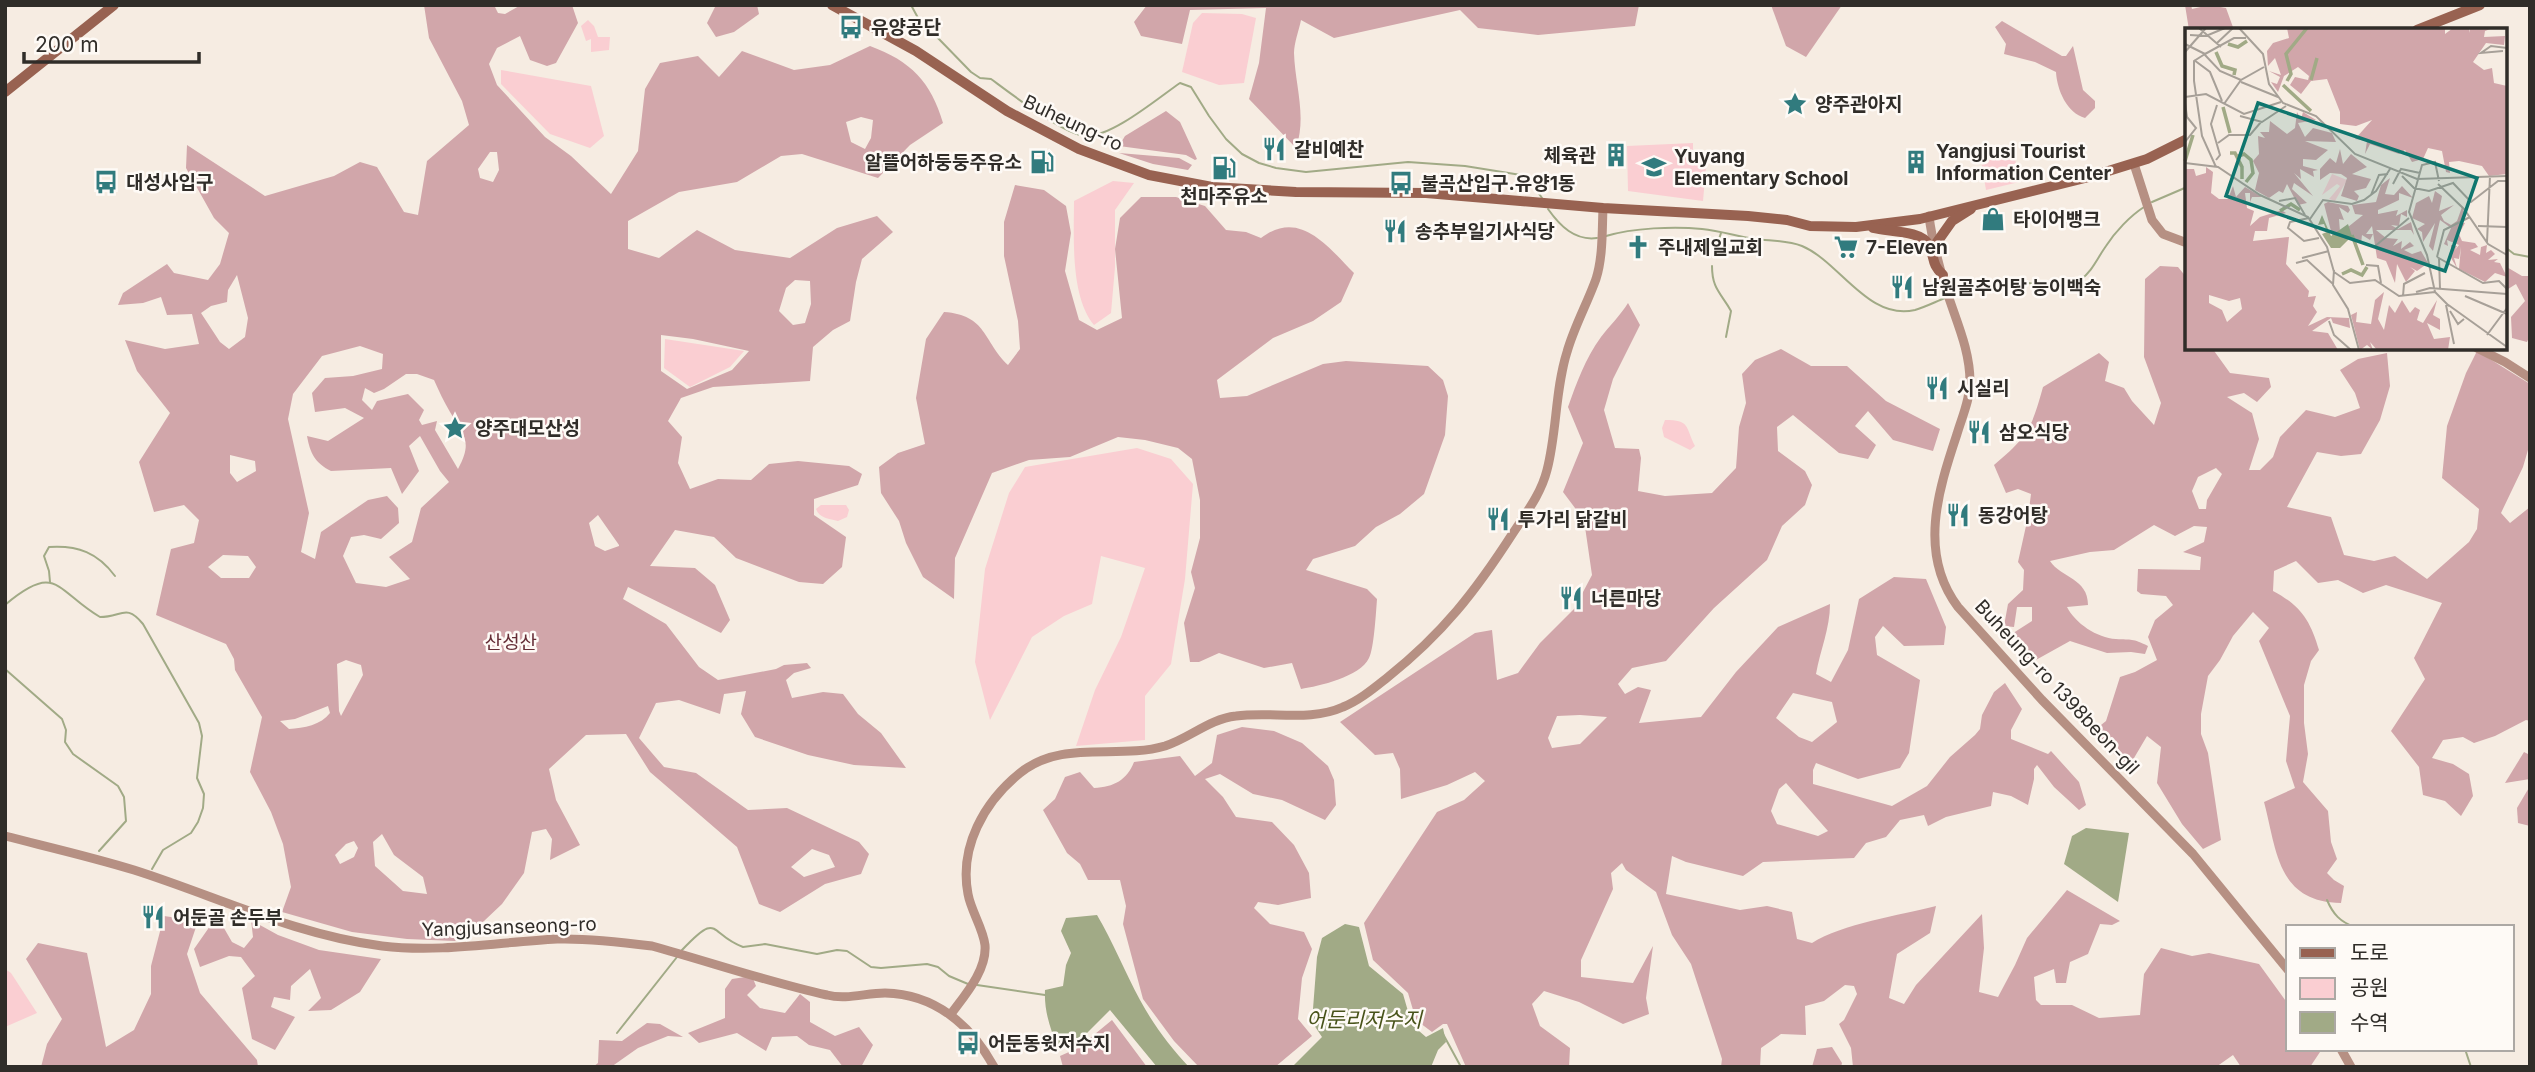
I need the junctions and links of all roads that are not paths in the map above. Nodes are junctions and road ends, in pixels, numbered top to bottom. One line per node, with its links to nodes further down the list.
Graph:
1 (114, 5): 5 (main road)
2 (832, 5): 9 (main road, Buheung-ro)
3 (2480, 5): 4 (main road)
4 (2422, 28)
5 (5, 92)
6 (2185, 140): 7 (main road)
7 (2134, 164): 8 (main road); 12 (street)
8 (1985, 202): 10 (main road); 13 (main road)
9 (1603, 208): 11 (main road); 20 (street)
10 (1929, 216): 11 (main road); 13 (street, Buheung-ro 1398beon-gil)
11 (1866, 226): 14 (main road)
12 (2185, 242)
13 (1935, 245): 14 (street, Buheung-ro 1398beon-gil)
14 (1943, 275): 18 (street, Buheung-ro 1398beon-gil)
15 (2481, 350): 16 (street)
16 (2530, 378)
17 (5, 836): 19 (street, Yangjusanseong-ro)
18 (2286, 968)
19 (919, 999): 20 (street); 21 (street, Yangjusanseong-ro)
20 (960, 1002): 21 (street); 22 (street)
21 (951, 1014): 22 (street, Yangjusanseong-ro)
22 (976, 1040): 24 (street, Yangjusanseong-ro)
23 (2342, 1051): 25 (street)
24 (993, 1067)
25 (2351, 1067)

